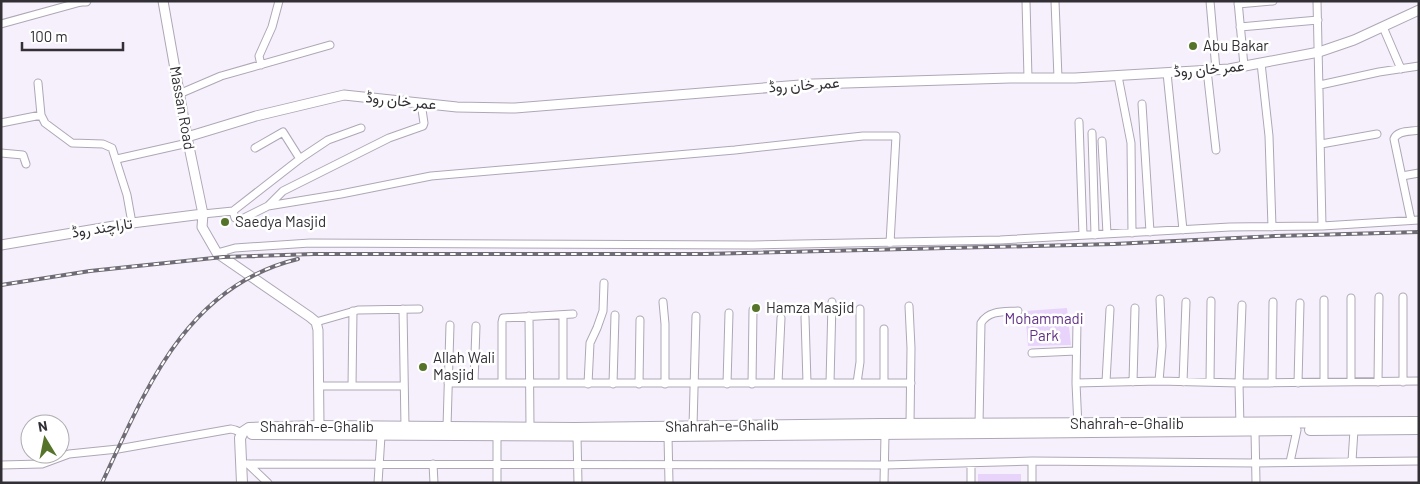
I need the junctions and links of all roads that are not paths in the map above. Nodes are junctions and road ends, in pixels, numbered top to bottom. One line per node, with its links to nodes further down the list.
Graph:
1 (86, 1): 9 (street)
2 (163, 1): 30 (street, Massan Road)
3 (279, 1): 19 (street)
4 (1026, 1): 26 (street)
5 (1055, 1): 27 (street)
6 (1210, 1): 23 (street)
7 (1273, 1): 10 (street)
8 (1317, 1): 12 (street)
9 (81, 2): 13 (street)
10 (1238, 3): 14 (street)
11 (1419, 10): 15 (street, عمر خان روڈ)
12 (1318, 20): 14 (street); 17 (street)
13 (1, 24)
14 (1240, 27): 20 (street)
15 (1383, 27): 17 (street, عمر خان روڈ); 22 (street)
16 (330, 45): 19 (street)
17 (1319, 52): 18 (street, عمر خان روڈ); 29 (street)
18 (1261, 63): 20 (street, عمر خان روڈ); 56 (street)
19 (261, 65): 30 (street)
20 (1244, 66): 23 (street, عمر خان روڈ)
21 (1419, 66): 22 (street)
22 (1402, 69): 29 (street)
23 (1211, 70): 24 (street, عمر خان روڈ); 44 (street)
24 (1167, 73): 25 (street, عمر خان روڈ); 58 (street)
25 (1118, 76): 27 (street, عمر خان روڈ); 60 (street)
26 (1028, 78): 27 (street, عمر خان روڈ); 31 (street, عمر خان روڈ)
27 (1058, 78)
28 (38, 82): 33 (street)
29 (1320, 85): 42 (street)
30 (180, 94): 40 (street, Massan Road)
31 (421, 103): 40 (street, عمر خان روڈ); 51 (street)
32 (1142, 104): 59 (street)
33 (41, 115): 35 (street); 46 (street)
34 (1079, 122): 62 (street)
35 (1, 123)
36 (361, 128): 47 (street)
37 (1419, 130): 50 (street)
38 (1092, 132): 63 (street)
39 (1377, 134): 42 (street)
40 (187, 140): 46 (street); 53 (street, Massan Road)
41 (1102, 141): 61 (street)
42 (1320, 144): 57 (street)
43 (255, 148): 47 (street)
44 (1216, 150)
45 (1, 153): 48 (street)
46 (117, 159): 55 (street)
47 (300, 159): 52 (street)
48 (26, 164)
49 (1419, 173): 50 (street)
50 (1402, 176): 54 (street)
51 (268, 206): 52 (street); 64 (street)
52 (232, 211): 53 (street)
53 (203, 214): 55 (street, تاراچند روڈ); 66 (street, Massan Road)
54 (1415, 220): 57 (street)
55 (132, 224): 65 (street, تاراچند روڈ)
56 (1272, 226): 57 (street); 58 (street)
57 (1322, 226)
58 (1184, 230): 59 (street)
59 (1150, 232): 60 (street)
60 (1132, 233): 61 (street)
61 (1107, 234): 63 (street)
62 (1084, 235): 63 (street); 64 (street)
63 (1096, 235)
64 (890, 243): 66 (street)
65 (1, 245)
66 (217, 253): 98 (street)
67 (604, 283): 130 (street)
68 (1379, 297): 113 (street)
69 (1403, 297): 114 (street)
70 (1351, 298): 112 (street)
71 (1160, 299): 105 (street)
72 (1324, 300): 111 (street)
73 (1212, 301): 110 (street)
74 (663, 302): 133 (street)
75 (832, 302): 122 (street)
76 (1186, 302): 109 (street)
77 (1273, 302): 128 (street)
78 (1300, 303): 129 (street)
79 (1242, 305): 127 (street)
80 (909, 306): 125 (street)
81 (1135, 308): 108 (street)
82 (403, 309): 83 (street); 87 (street); 139 (street)
83 (419, 309)
84 (860, 309): 123 (street)
85 (1110, 309): 107 (street)
86 (753, 310): 136 (street)
87 (353, 311): 98 (street); 138 (street)
88 (1018, 311): 142 (street)
89 (729, 313): 135 (street)
90 (573, 314): 91 (street)
91 (563, 315): 93 (street); 119 (street)
92 (615, 315): 131 (street)
93 (529, 316): 106 (street); 118 (street)
94 (696, 316): 134 (street)
95 (805, 317): 121 (street)
96 (781, 318): 120 (street)
97 (640, 320): 132 (street)
98 (316, 322): 137 (street)
99 (1076, 322): 103 (street)
100 (450, 325): 116 (street)
101 (476, 326): 117 (street)
102 (884, 329): 124 (street)
103 (1076, 352): 104 (street); 126 (street)
104 (1032, 353)
105 (1159, 381): 108 (street); 109 (street)
106 (529, 382): 118 (street); 119 (street); 147 (street)
107 (1106, 382): 108 (street); 126 (street)
108 (1133, 382)
109 (1184, 382): 110 (street)
110 (1210, 382): 127 (street)
111 (1324, 382): 112 (street); 129 (street)
112 (1351, 382): 113 (street)
113 (1378, 382): 114 (street)
114 (1403, 382): 115 (street)
115 (1419, 382)
116 (448, 383): 117 (street); 146 (street)
117 (474, 383): 118 (street)
118 (502, 383)
119 (562, 383): 130 (street)
120 (778, 383): 121 (street); 136 (street)
121 (807, 383): 122 (street)
122 (830, 383): 123 (street)
123 (857, 383): 124 (street)
124 (884, 383): 125 (street)
125 (911, 383): 141 (street)
126 (1076, 383): 149 (street)
127 (1239, 383): 128 (street); 148 (street)
128 (1272, 383): 129 (street)
129 (1298, 383)
130 (588, 384): 131 (street)
131 (613, 384): 132 (street)
132 (639, 384): 133 (street)
133 (665, 384): 134 (street)
134 (694, 384): 135 (street); 144 (street)
135 (726, 384): 136 (street)
136 (752, 384)
137 (319, 386): 138 (street); 143 (street)
138 (352, 386): 139 (street)
139 (404, 386): 145 (street)
140 (1419, 422): 148 (main road, Shahrah-e-Ghalib)
141 (910, 424): 142 (main road, Shahrah-e-Ghalib); 144 (main road, Shahrah-e-Ghalib)
142 (979, 424): 149 (main road, Shahrah-e-Ghalib)
143 (319, 426): 145 (main road, Shahrah-e-Ghalib); 154 (main road, Shahrah-e-Ghalib)
144 (693, 426): 147 (main road, Shahrah-e-Ghalib)
145 (405, 427): 146 (main road, Shahrah-e-Ghalib)
146 (447, 427): 147 (main road, Shahrah-e-Ghalib)
147 (530, 427)
148 (1240, 427): 149 (main road, Shahrah-e-Ghalib); 153 (main road, Shahrah-e-Ghalib)
149 (1078, 428): 155 (main road, Shahrah-e-Ghalib)
150 (1419, 429): 152 (main road, Shahrah-e-Ghalib)
151 (1297, 430): 152 (main road, Shahrah-e-Ghalib); 153 (main road, Shahrah-e-Ghalib); 163 (street)
152 (1354, 430): 162 (street)
153 (1255, 431): 165 (street)
154 (242, 432): 156 (main road, Shahrah-e-Ghalib); 166 (main road); 171 (street)
155 (885, 434): 159 (main road, Shahrah-e-Ghalib); 173 (street)
156 (381, 436): 157 (main road, Shahrah-e-Ghalib); 167 (street)
157 (497, 436): 158 (main road, Shahrah-e-Ghalib); 172 (street)
158 (577, 436): 159 (main road, Shahrah-e-Ghalib); 169 (street)
159 (668, 436): 170 (street)
160 (1419, 460): 162 (street)
161 (1032, 461): 164 (street); 165 (street); 183 (street)
162 (1352, 461): 163 (street)
163 (1290, 462): 165 (street)
164 (971, 463): 173 (street); 182 (street)
165 (1255, 463): 184 (street)
166 (245, 464): 167 (street); 174 (main road); 175 (street)
167 (379, 464): 168 (street); 176 (street)
168 (433, 464): 172 (street); 177 (street)
169 (578, 464): 170 (street); 172 (street); 179 (street)
170 (669, 464): 173 (street); 180 (street)
171 (1, 465)
172 (497, 465): 178 (street)
173 (885, 465): 181 (street)
174 (242, 483)
175 (268, 483)
176 (378, 483)
177 (434, 483)
178 (498, 483)
179 (578, 483)
180 (669, 483)
181 (884, 483)
182 (971, 483)
183 (1032, 483)
184 (1256, 483)

